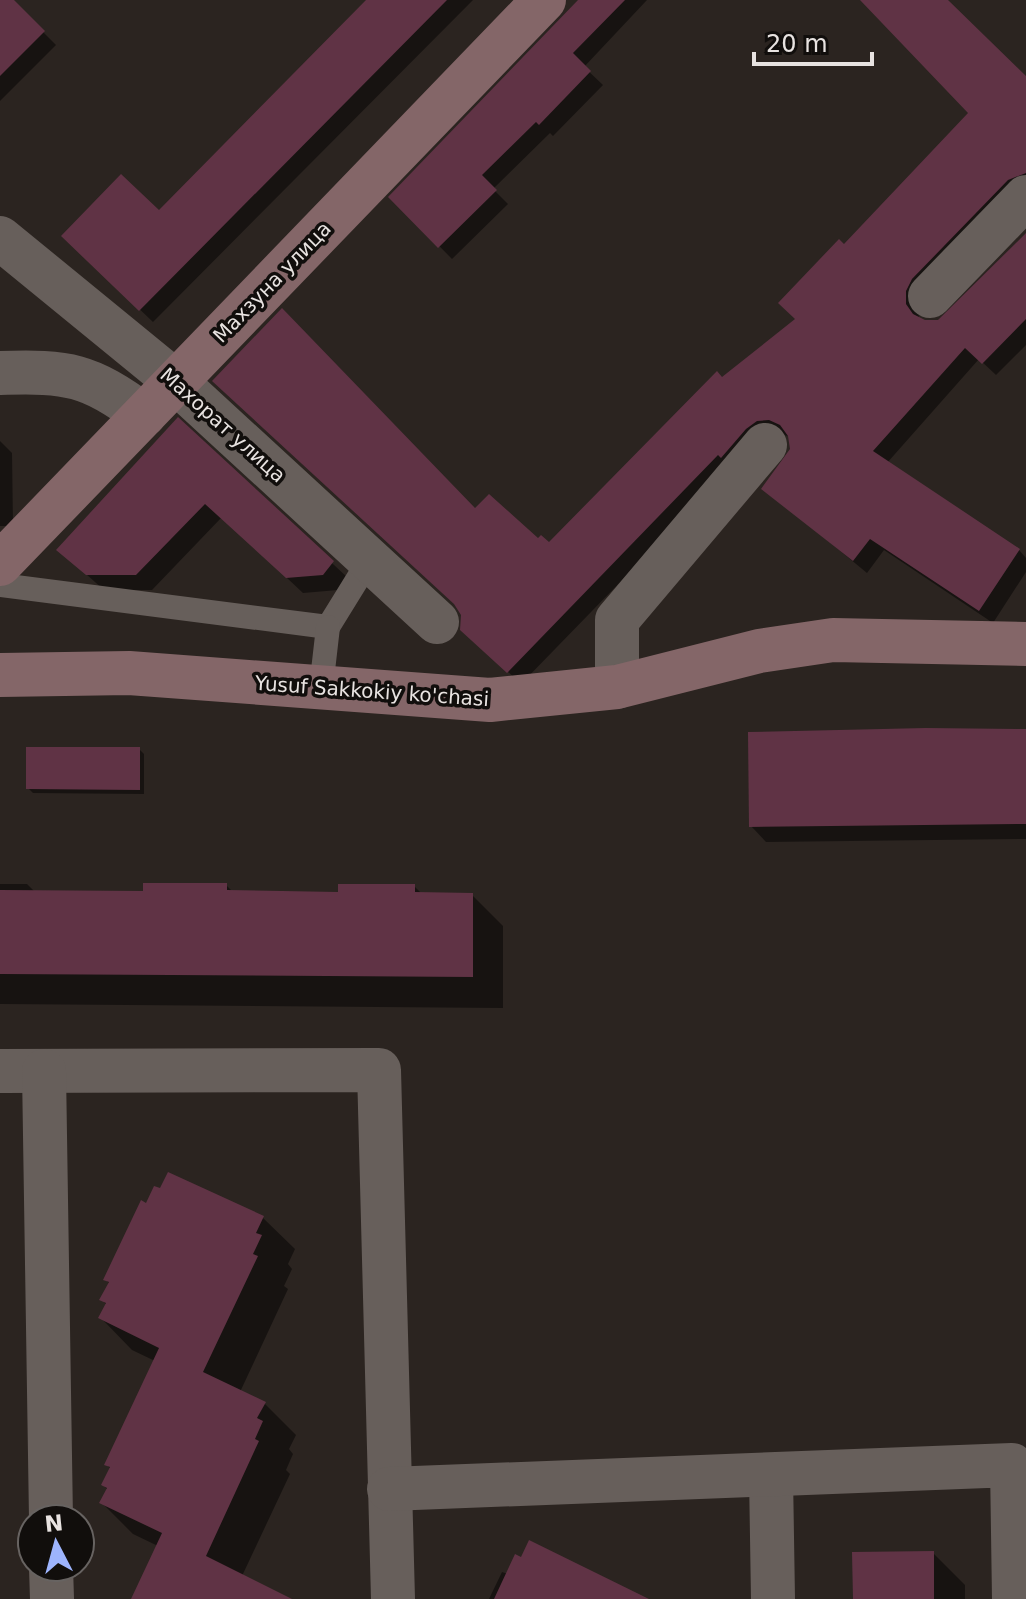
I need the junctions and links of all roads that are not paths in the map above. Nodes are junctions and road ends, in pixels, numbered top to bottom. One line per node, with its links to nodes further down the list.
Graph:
1 (544, 0): 6 (main road, Махзуна улица)
2 (1026, 197): 4 (street)
3 (0, 238): 6 (street, Махорат улица)
4 (930, 296)
5 (0, 373): 7 (street)
6 (176, 382): 7 (main road, Махзуна улица); 9 (street, Махорат улица)
7 (144, 415): 10 (main road, Махзуна улица)
8 (765, 445): 16 (street)
9 (370, 559): 12 (street, Махорат улица); 13 (lane)
10 (0, 564)
11 (0, 585): 13 (lane)
12 (437, 622)
13 (328, 627): 17 (lane)
14 (1026, 644): 16 (main road, Yusuf Sakkokiy ko'chasi)
15 (0, 675): 17 (main road, Yusuf Sakkokiy ko'chasi)
16 (617, 687): 17 (main road, Yusuf Sakkokiy ko'chasi)
17 (321, 688)
18 (0, 1071): 19 (street)
19 (44, 1071): 21 (street); 22 (street)
20 (771, 1475): 21 (street); 24 (street); 25 (street)
21 (389, 1489): 23 (street)
22 (51, 1503)
23 (393, 1599)
24 (773, 1599)
25 (1014, 1599)

